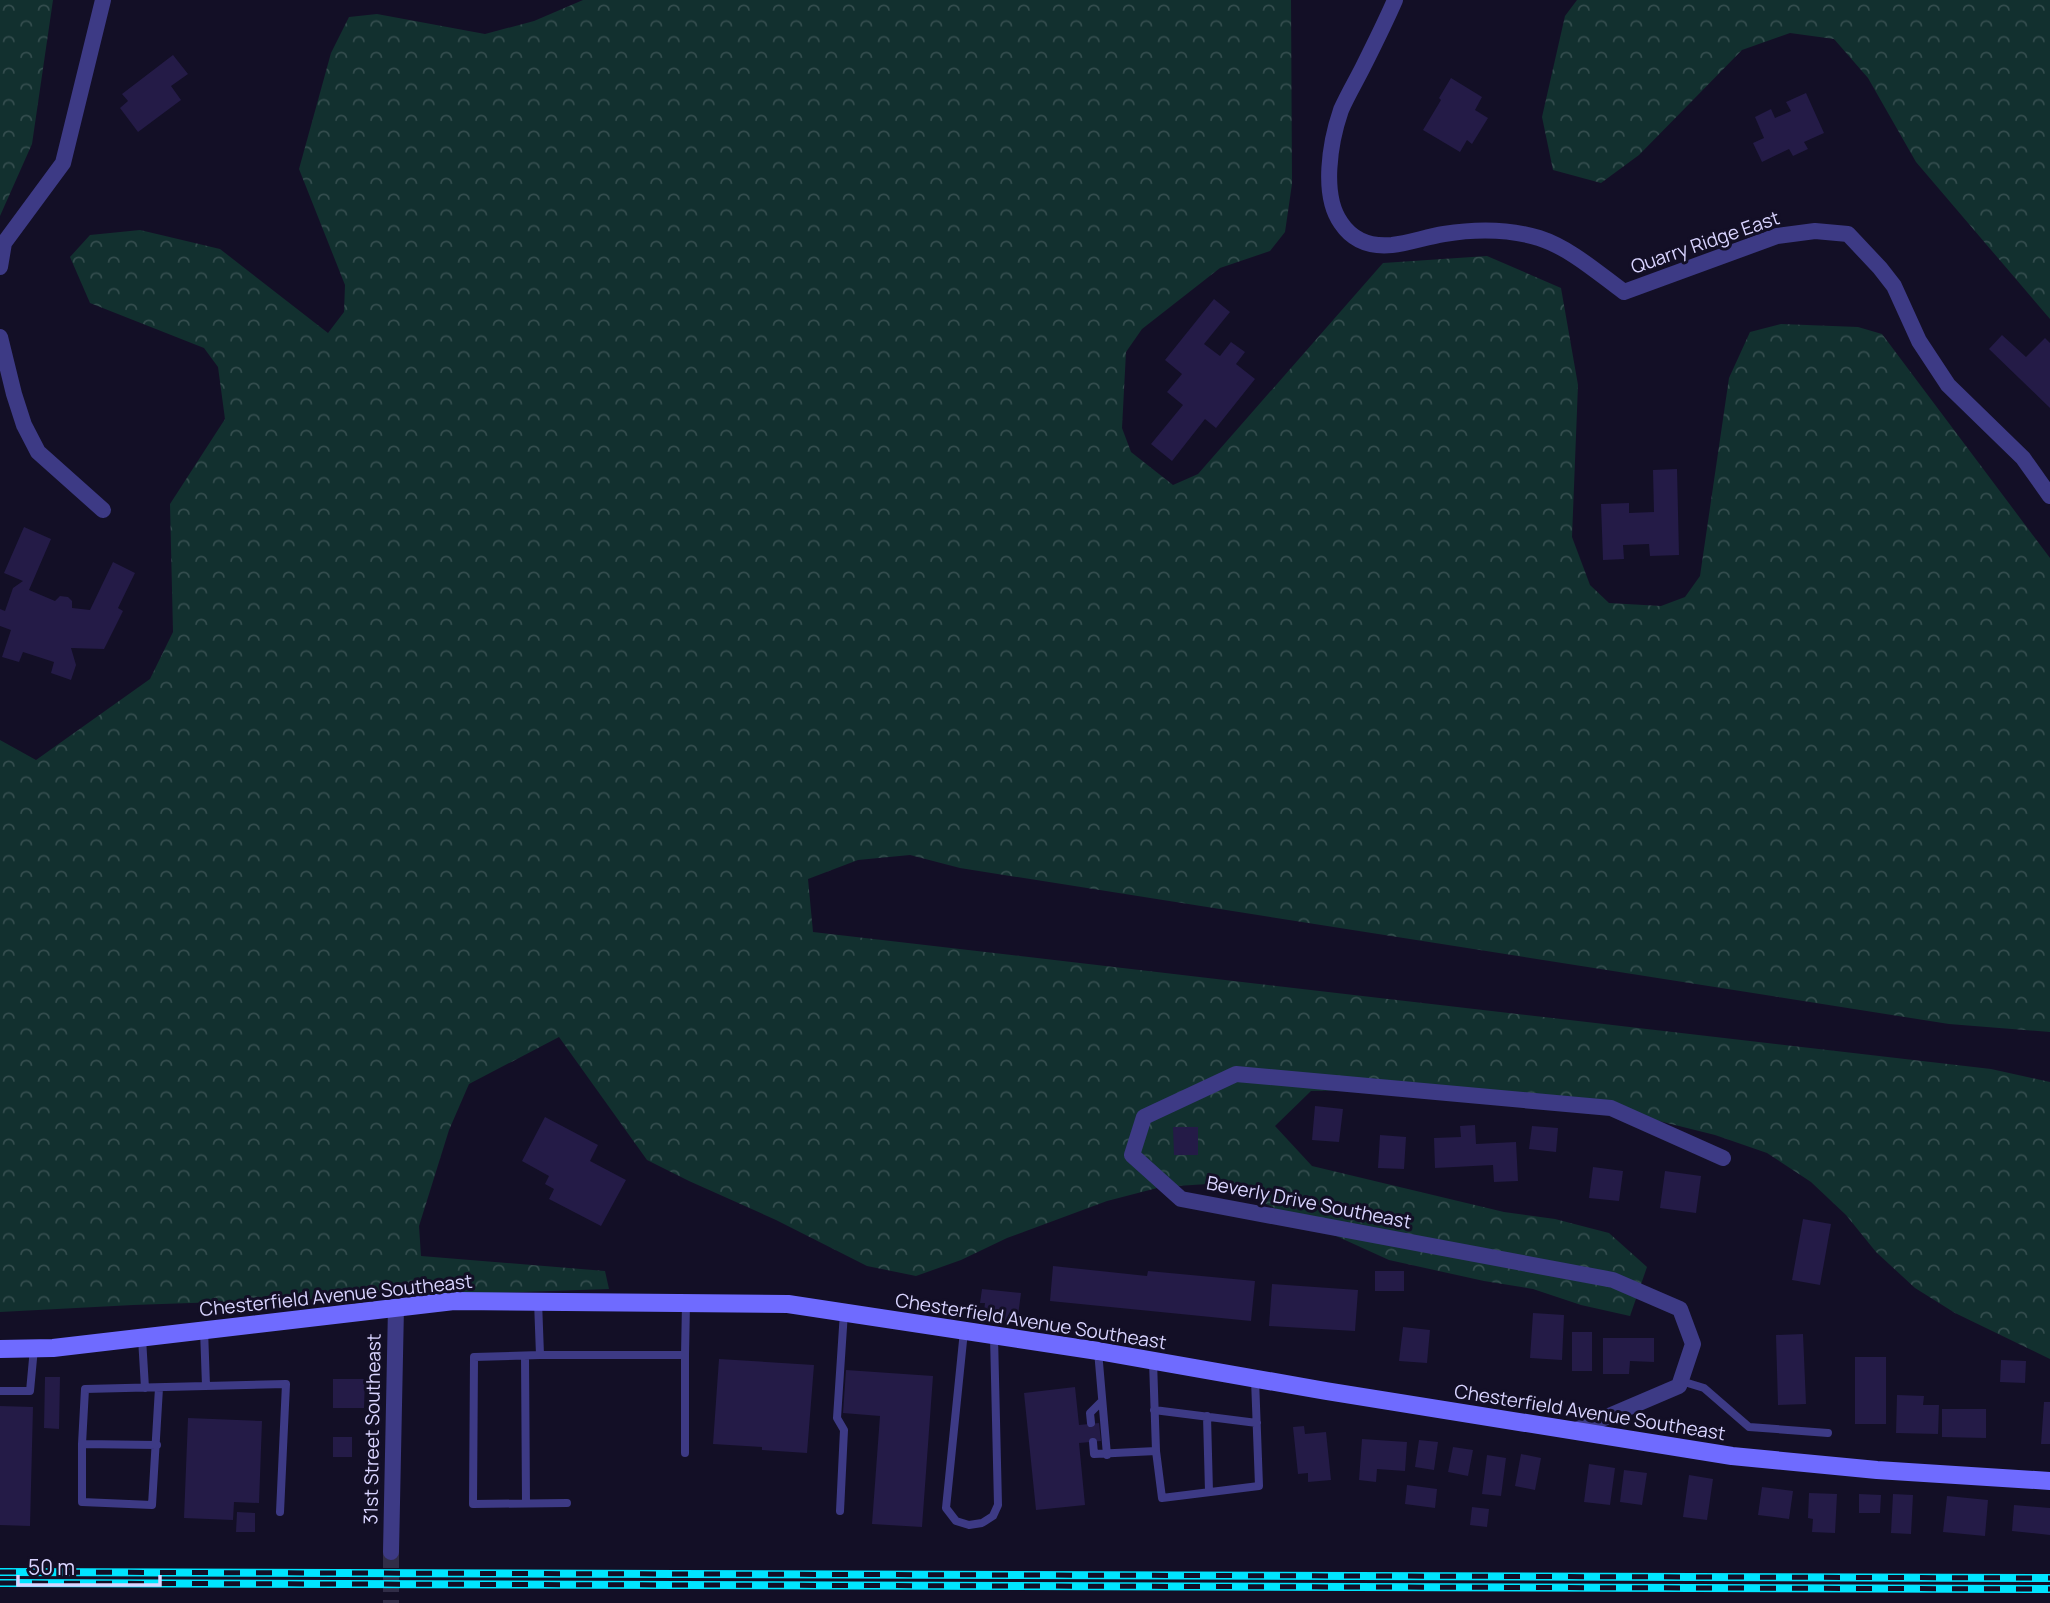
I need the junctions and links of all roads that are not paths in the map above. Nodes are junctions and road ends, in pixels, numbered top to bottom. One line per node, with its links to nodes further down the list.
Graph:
1 (103, 0): 3 (street)
2 (1395, 0): 5 (street, Quarry Ridge East)
3 (0, 267)
4 (0, 337): 6 (street)
5 (2050, 496)
6 (103, 510)
7 (1723, 1158): 24 (street, Beverly Drive Southeast)
8 (538, 1301): 9 (street, Chesterfield Avenue Southeast); 10 (street, Chesterfield Avenue Southeast); 19 (lane)
9 (686, 1303): 11 (street, Chesterfield Avenue Southeast); 20 (lane)
10 (396, 1307): 12 (street, Chesterfield Avenue Southeast); 48 (street, 31st Street Southeast)
11 (844, 1312): 13 (street, Chesterfield Avenue Southeast); 47 (lane)
12 (204, 1329): 15 (street, Chesterfield Avenue Southeast); 25 (lane)
13 (964, 1331): 14 (street, Chesterfield Avenue Southeast); 14 (lane)
14 (993, 1336): 18 (street, Chesterfield Avenue Southeast)
15 (142, 1338): 16 (street, Chesterfield Avenue Southeast); 26 (lane)
16 (34, 1348): 17 (street, Chesterfield Avenue Southeast); 28 (lane)
17 (0, 1349)
18 (1098, 1351): 22 (street, Chesterfield Avenue Southeast); 29 (lane)
19 (540, 1355): 20 (lane); 21 (lane)
20 (685, 1355): 40 (lane)
21 (526, 1356): 44 (lane); 44 (lane)
22 (1153, 1361): 23 (street, Chesterfield Avenue Southeast); 30 (lane)
23 (1255, 1379): 33 (lane); 34 (street, Chesterfield Avenue Southeast)
24 (1681, 1381): 34 (street); 35 (lane)
25 (206, 1386): 27 (lane); 46 (lane)
26 (145, 1388): 27 (lane); 37 (lane)
27 (159, 1388): 38 (lane)
28 (0, 1391)
29 (1102, 1401): 32 (lane); 41 (lane)
30 (1154, 1410): 31 (lane); 39 (lane)
31 (1207, 1416): 33 (lane); 43 (lane)
32 (1091, 1423)
33 (1257, 1423): 43 (lane)
34 (1576, 1430): 42 (street, Chesterfield Avenue Southeast)
35 (1828, 1433)
36 (1093, 1442): 41 (lane)
37 (82, 1444): 38 (lane); 38 (lane)
38 (157, 1445)
39 (1156, 1451): 41 (lane); 43 (lane)
40 (685, 1453)
41 (1107, 1455)
42 (2050, 1481)
43 (1209, 1492)
44 (526, 1503): 45 (lane)
45 (567, 1503)
46 (280, 1511)
47 (840, 1511)
48 (391, 1552)

